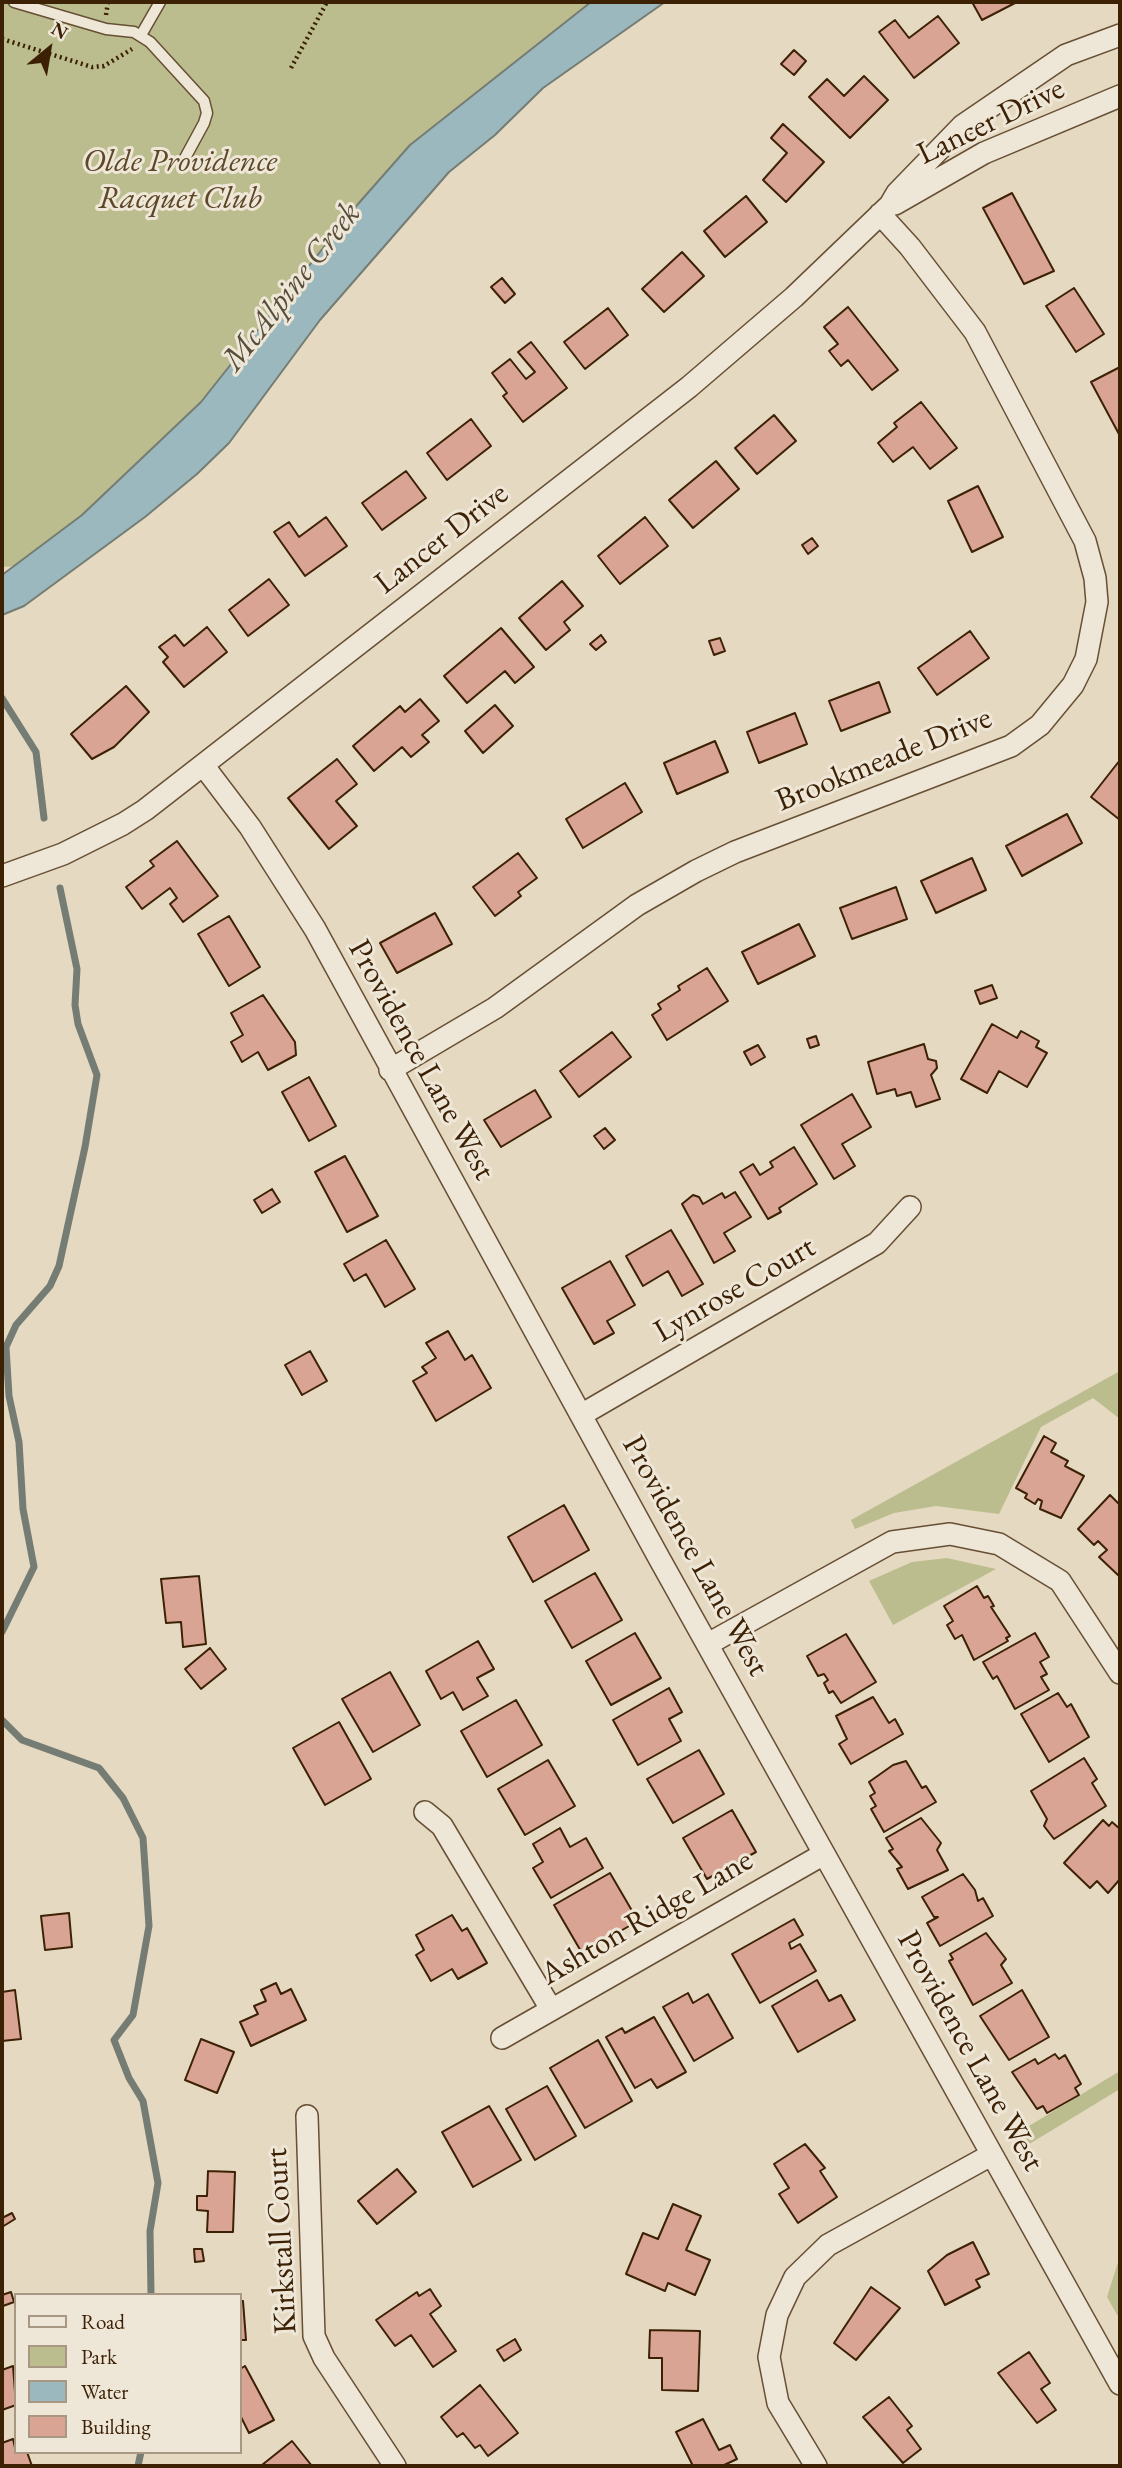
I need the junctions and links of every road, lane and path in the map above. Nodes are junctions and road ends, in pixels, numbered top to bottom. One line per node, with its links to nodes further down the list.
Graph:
1 (14, 2): 4 (lane)
2 (160, 2): 4 (lane)
3 (327, 2): 7 (path)
4 (141, 35): 6 (path); 9 (lane)
5 (1120, 35): 10 (street, Lancer Drive)
6 (2, 39)
7 (291, 68)
8 (1120, 96): 10 (street, Lancer Drive)
9 (185, 158)
10 (885, 210): 11 (street, Lancer Drive); 13 (street, Brookmeade Drive)
11 (203, 765): 12 (street, Lancer Drive); 13 (street, Providence Lane West)
12 (2, 876)
13 (390, 1070): 15 (street, Providence Lane West)
14 (910, 1207): 15 (street, Lynrose Court)
15 (581, 1415): 16 (street, Providence Lane West)
16 (708, 1644): 17 (street); 19 (street, Providence Lane West)
17 (1120, 1673)
18 (425, 1812): 20 (street)
19 (824, 1854): 20 (street, Ashton Ridge Lane); 23 (street, Providence Lane West)
20 (551, 2009): 21 (street, Ashton Ridge Lane)
21 (502, 2038)
22 (307, 2116): 25 (street, Kirkstall Court)
23 (991, 2155): 24 (street, Providence Lane West); 26 (street)
24 (1120, 2384)
25 (395, 2466)
26 (816, 2466)

